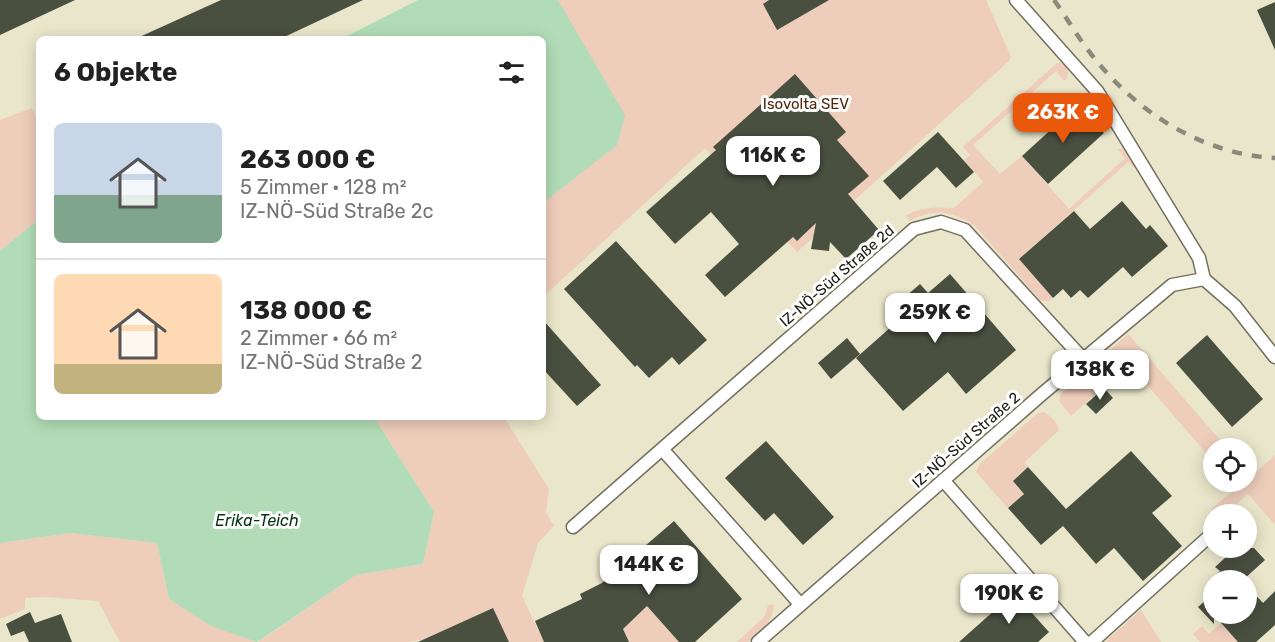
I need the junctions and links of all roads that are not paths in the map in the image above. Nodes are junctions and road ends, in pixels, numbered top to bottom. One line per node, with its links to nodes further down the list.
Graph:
1 (1016, 0): 2 (street)
2 (1204, 279): 3 (street); 4 (street, IZ-NÖ-Süd Straße 2)
3 (1275, 357)
4 (1084, 360): 5 (street, IZ-NÖ-Süd Straße 2d); 6 (street, IZ-NÖ-Süd Straße 2)
5 (662, 449): 7 (street, IZ-NÖ-Süd Straße 2d); 9 (street)
6 (943, 480): 9 (street, IZ-NÖ-Süd Straße 2); 11 (street)
7 (573, 527)
8 (1203, 542): 12 (street)
9 (800, 604): 10 (street, IZ-NÖ-Süd Straße 2)
10 (758, 642)
11 (1085, 642)
12 (1092, 642)

